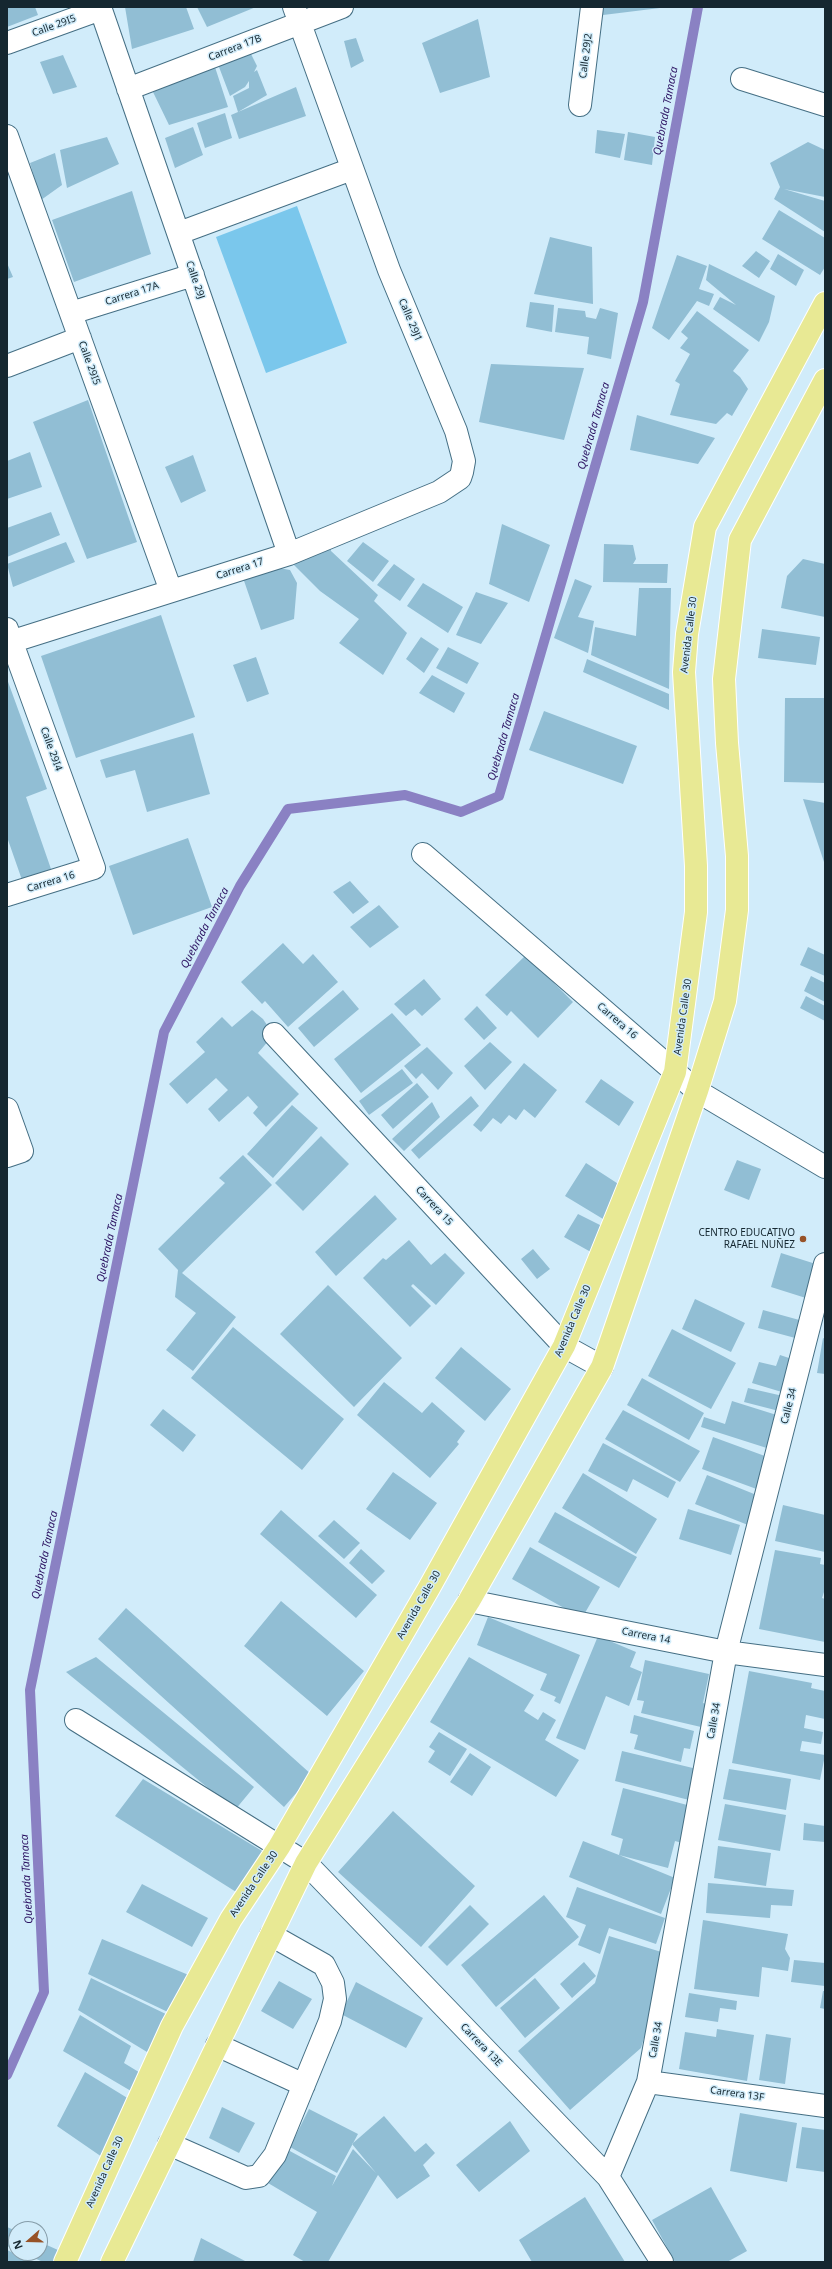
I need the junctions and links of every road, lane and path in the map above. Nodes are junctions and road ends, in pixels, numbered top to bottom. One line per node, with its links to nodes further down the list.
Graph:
1 (342, 7): 4 (street, Carrera 17B)
2 (592, 7): 8 (street, Calle 29J2)
3 (101, 8): 5 (street, Calle 29I5); 7 (street, Calle 29J)
4 (296, 15): 7 (street, Carrera 17B); 11 (street, Calle 29J1)
5 (7, 43)
6 (742, 79): 9 (street)
7 (128, 89): 12 (street, Calle 29J)
8 (580, 105)
9 (825, 105)
10 (7, 136): 15 (street, Calle 29I5)
11 (352, 169): 12 (street); 19 (street, Calle 29J1)
12 (179, 233): 13 (street, Calle 29J)
13 (193, 275): 15 (street, Carrera 17A); 20 (street, Calle 29J)
14 (825, 303): 27 (main road, Avenida Calle 30)
15 (71, 313): 16 (street, Calle 29I5)
16 (80, 338): 17 (street); 21 (street, Calle 29I5)
17 (7, 366)
18 (825, 380): 28 (main road)
19 (462, 472): 20 (street, Carrera 17)
20 (289, 554): 21 (street, Carrera 17)
21 (171, 591): 22 (street, Carrera 17)
22 (9, 638): 24 (street, Calle 29I4)
23 (423, 854): 27 (street, Carrera 16)
24 (94, 868): 25 (street, Carrera 16)
25 (7, 895)
26 (274, 1034): 33 (street, Carrera 15)
27 (675, 1072): 28 (street, Carrera 16); 33 (main road, Avenida Calle 30)
28 (697, 1091): 31 (street, Carrera 16); 34 (main road)
29 (7, 1109): 30 (street)
30 (15, 1153)
31 (825, 1167)
32 (825, 1264): 36 (street, Calle 34)
33 (564, 1346): 34 (street, Carrera 15); 39 (main road, Avenida Calle 30)
34 (602, 1367): 35 (main road)
35 (469, 1601): 36 (street, Carrera 14); 40 (main road)
36 (726, 1652): 37 (street, Carrera 14); 43 (street, Calle 34)
37 (825, 1665)
38 (76, 1720): 39 (street, Carrera 13E)
39 (279, 1847): 40 (street, Carrera 13E); 48 (main road, Avenida Calle 30)
40 (306, 1863): 41 (main road); 47 (street, Carrera 13E)
41 (271, 1935): 42 (main road); 44 (street)
42 (217, 2045): 44 (street); 46 (main road)
43 (648, 2082): 45 (street, Carrera 13F); 47 (street, Calle 34)
44 (304, 2085): 46 (street)
45 (825, 2106)
46 (168, 2144): 49 (main road)
47 (608, 2178): 50 (street, Carrera 13E)
48 (65, 2262)
49 (112, 2262)
50 (662, 2262)

